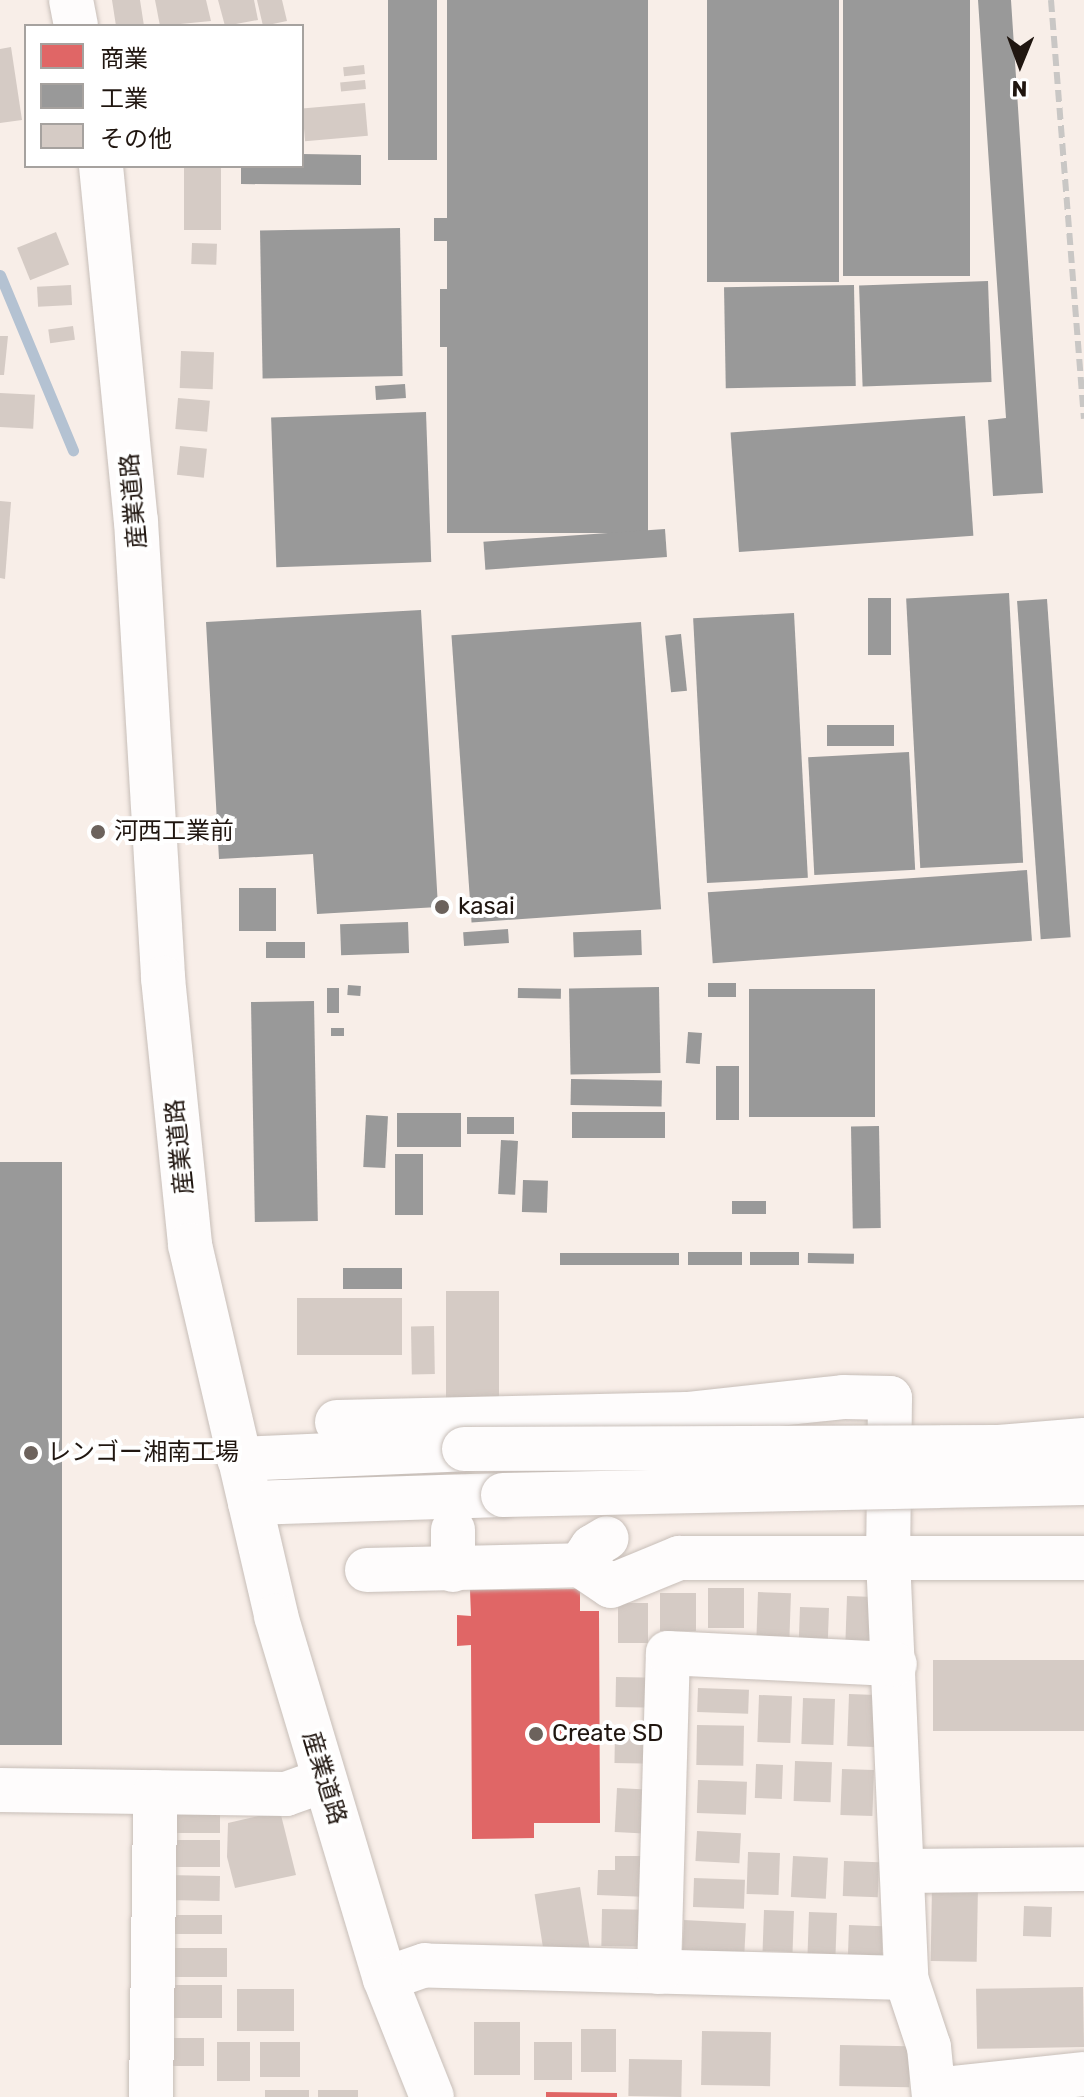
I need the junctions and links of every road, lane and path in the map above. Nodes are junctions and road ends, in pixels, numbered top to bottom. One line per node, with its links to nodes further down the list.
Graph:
1 (71, 0): 2 (main road)
2 (76, 24)
3 (101, 168): 6 (main road, 産業道路)
4 (337, 1422): 9 (main road)
5 (1084, 1440): 6 (main road, bridge)
6 (239, 1459): 8 (main road, 産業道路)
7 (1084, 1483): 8 (main road, bridge)
8 (250, 1503): 13 (main road, 産業道路)
9 (888, 1558): 10 (main road); 11 (main road); 12 (main road)
10 (1084, 1558)
11 (367, 1570)
12 (895, 1664): 17 (main road); 18 (main road)
13 (325, 1780): 15 (main road); 20 (main road, 産業道路)
14 (0, 1790): 15 (main road)
15 (155, 1792): 23 (main road)
16 (1084, 1869): 17 (main road)
17 (903, 1871): 19 (main road)
18 (659, 1972): 19 (main road); 20 (main road)
19 (906, 1978): 22 (main road)
20 (385, 1979): 24 (main road, 産業道路)
21 (1084, 2074): 22 (main road)
22 (934, 2094)
23 (151, 2097)
24 (432, 2097)

